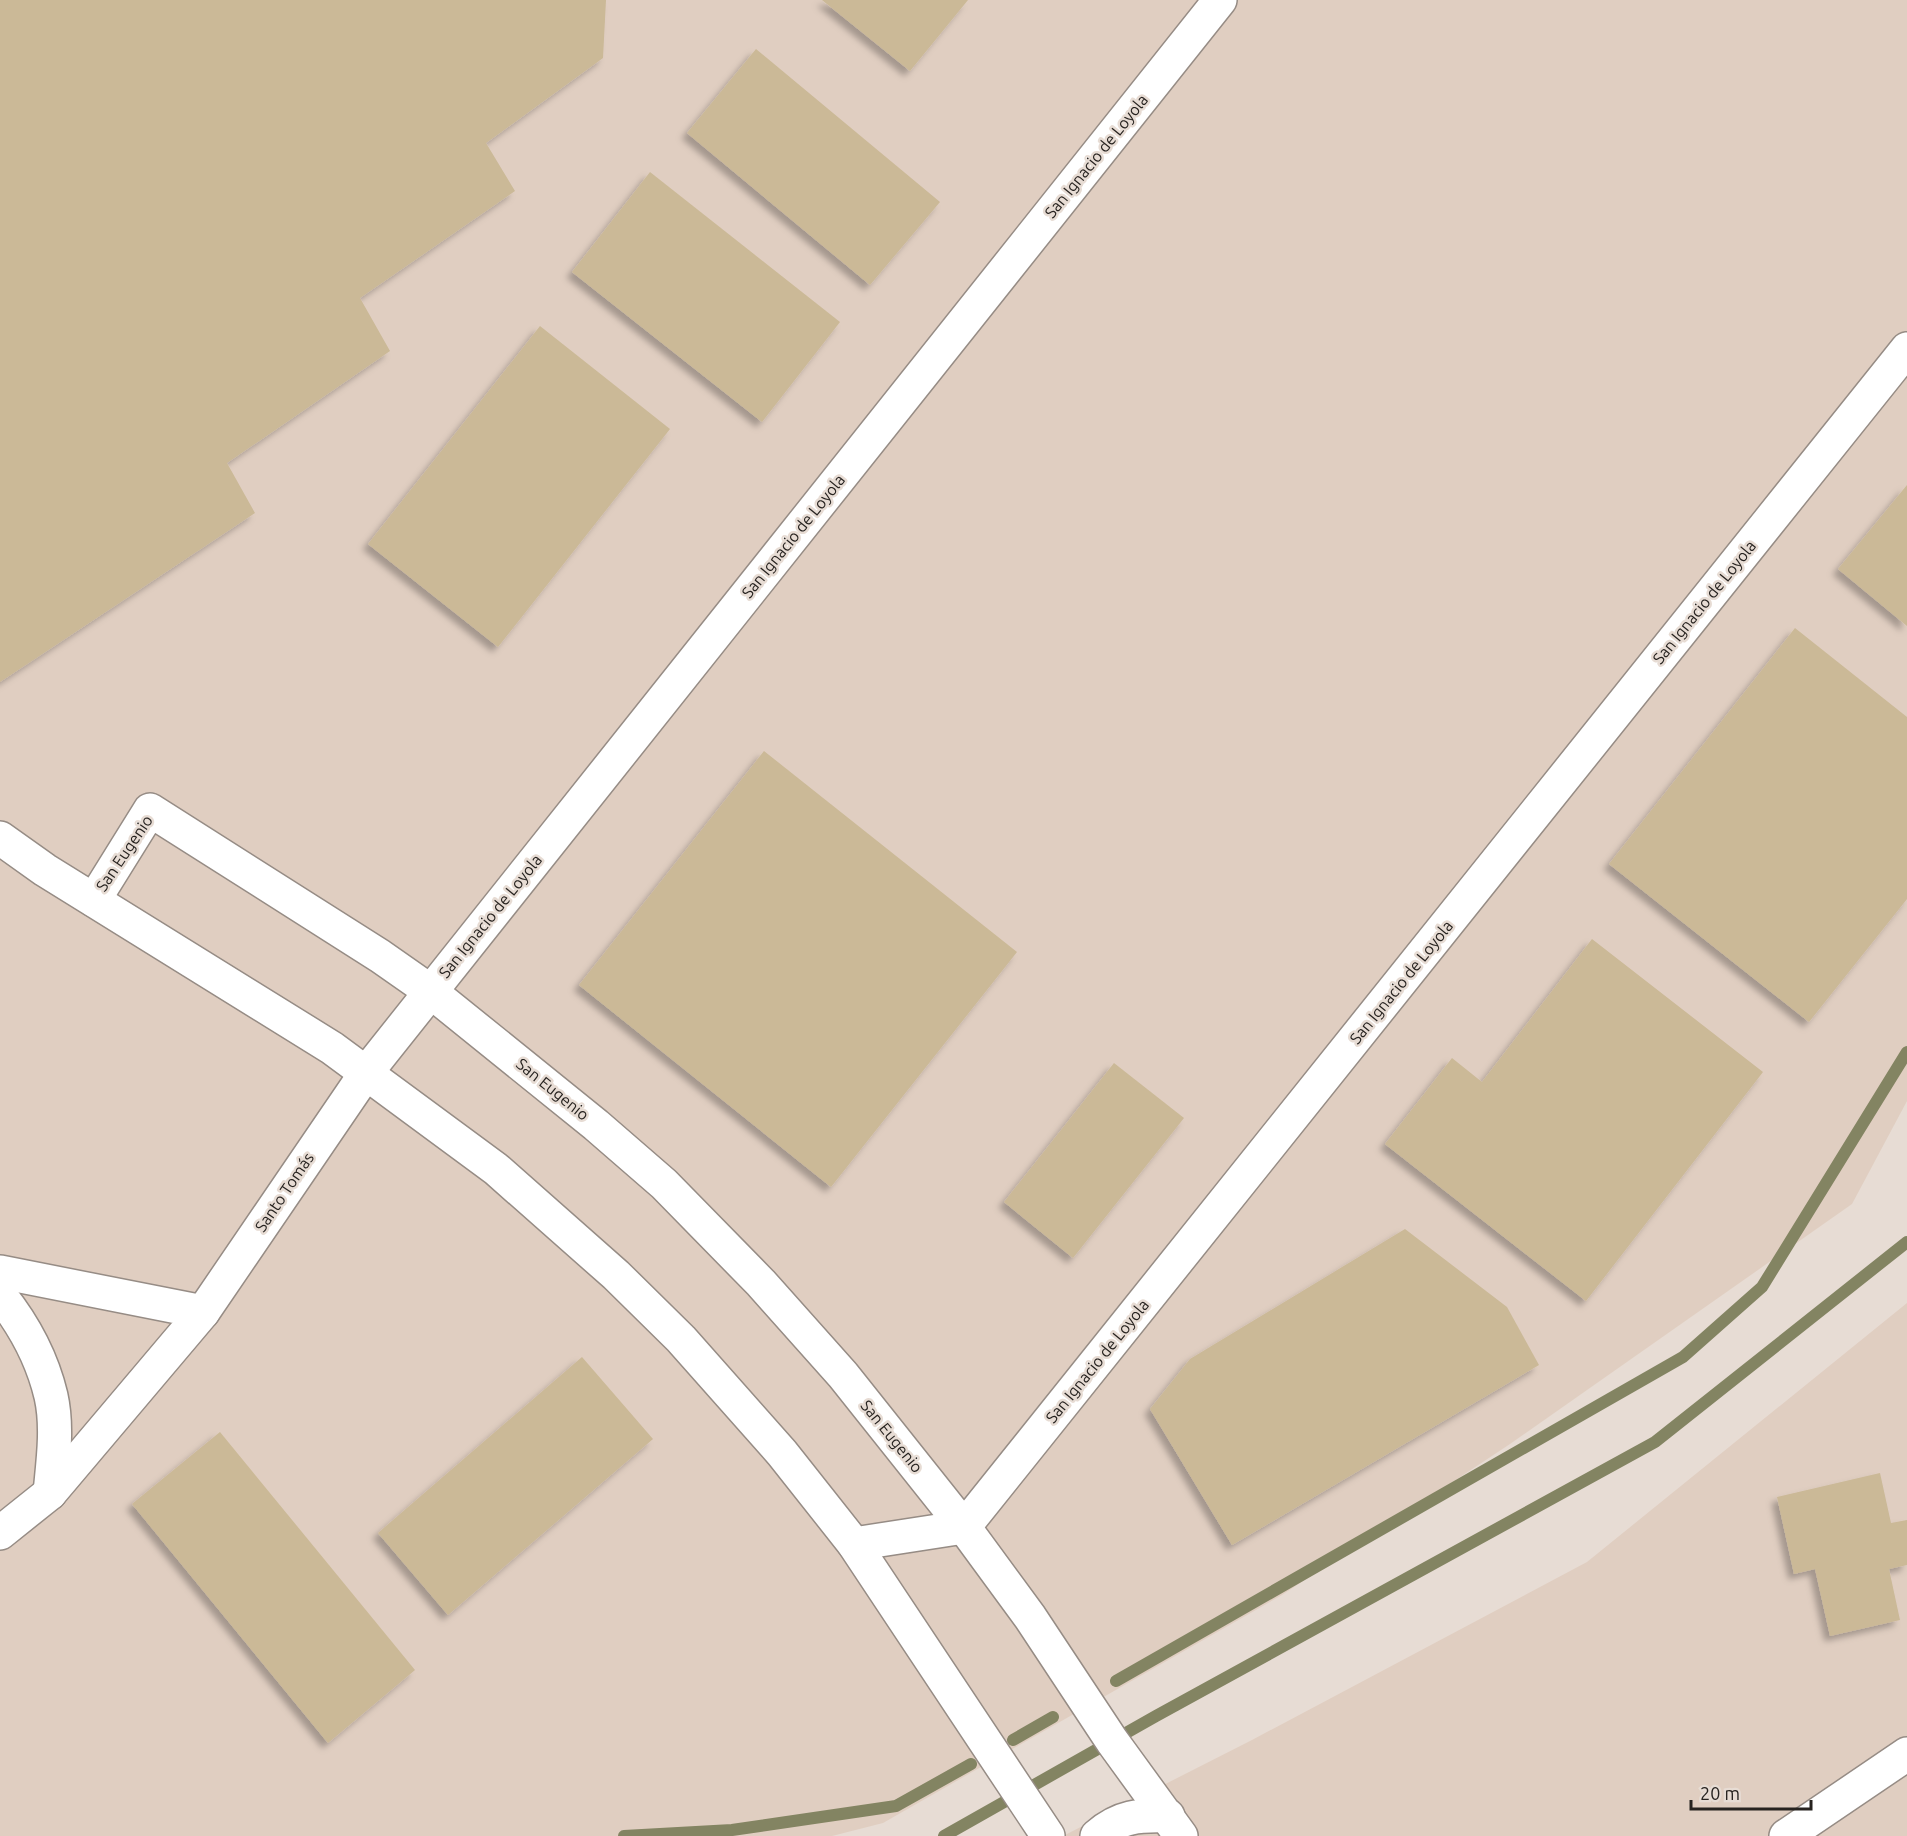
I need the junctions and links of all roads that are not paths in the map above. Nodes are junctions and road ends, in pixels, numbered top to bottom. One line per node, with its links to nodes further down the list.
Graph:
1 (1220, 0): 5 (street, San Ignacio de Loyola)
2 (1907, 349): 11 (street, San Ignacio de Loyola)
3 (0, 838): 4 (street)
4 (94, 900): 5 (street, San Eugenio); 6 (street, San Eugenio)
5 (430, 991): 6 (street, San Ignacio de Loyola); 11 (street, San Eugenio)
6 (366, 1073): 9 (street, Santo Tomás); 13 (street, San Eugenio)
7 (0, 1272): 9 (street)
8 (0, 1294): 10 (street)
9 (203, 1312): 10 (street, Santo Tomás)
10 (50, 1493): 12 (street, Santo Tomás)
11 (964, 1527): 13 (street); 15 (street, San Eugenio)
12 (0, 1533)
13 (854, 1544): 16 (street, San Eugenio)
14 (1907, 1754): 18 (street)
15 (1175, 1826): 17 (street)
16 (1048, 1836)
17 (1097, 1836)
18 (1786, 1836)

